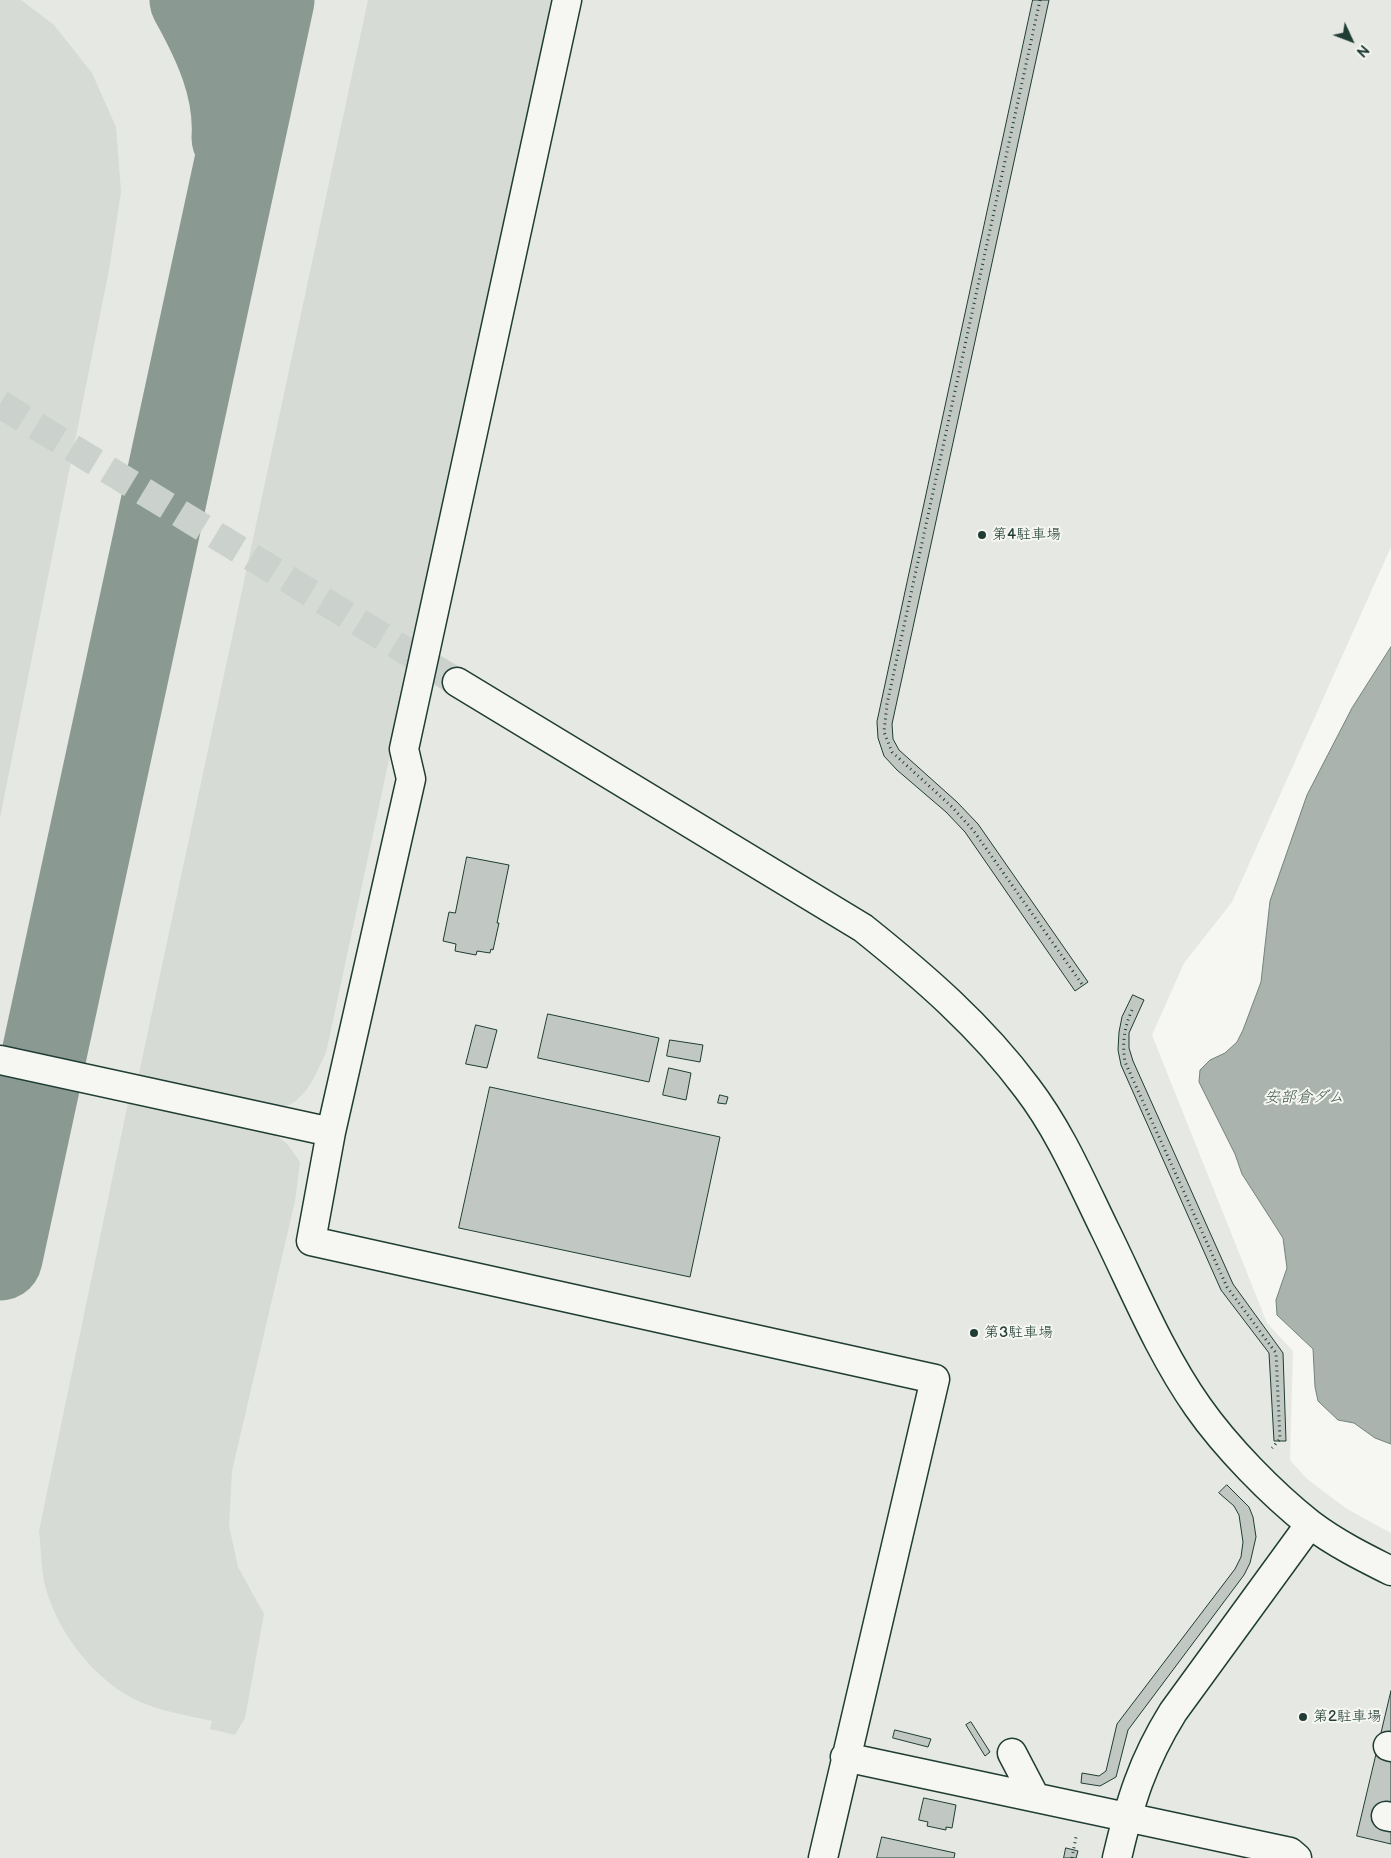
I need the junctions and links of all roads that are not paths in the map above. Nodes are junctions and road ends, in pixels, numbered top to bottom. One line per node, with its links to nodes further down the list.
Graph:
1 (567, 0): 4 (street)
2 (457, 682): 5 (street)
3 (0, 1060): 4 (street)
4 (331, 1132): 8 (street)
5 (1310, 1524): 6 (street); 10 (street)
6 (1391, 1571)
7 (1012, 1753): 9 (street)
8 (845, 1757): 9 (street); 12 (street)
9 (1035, 1797): 10 (street)
10 (1126, 1816): 11 (street); 13 (street)
11 (1292, 1848)
12 (823, 1858)
13 (1117, 1858)

